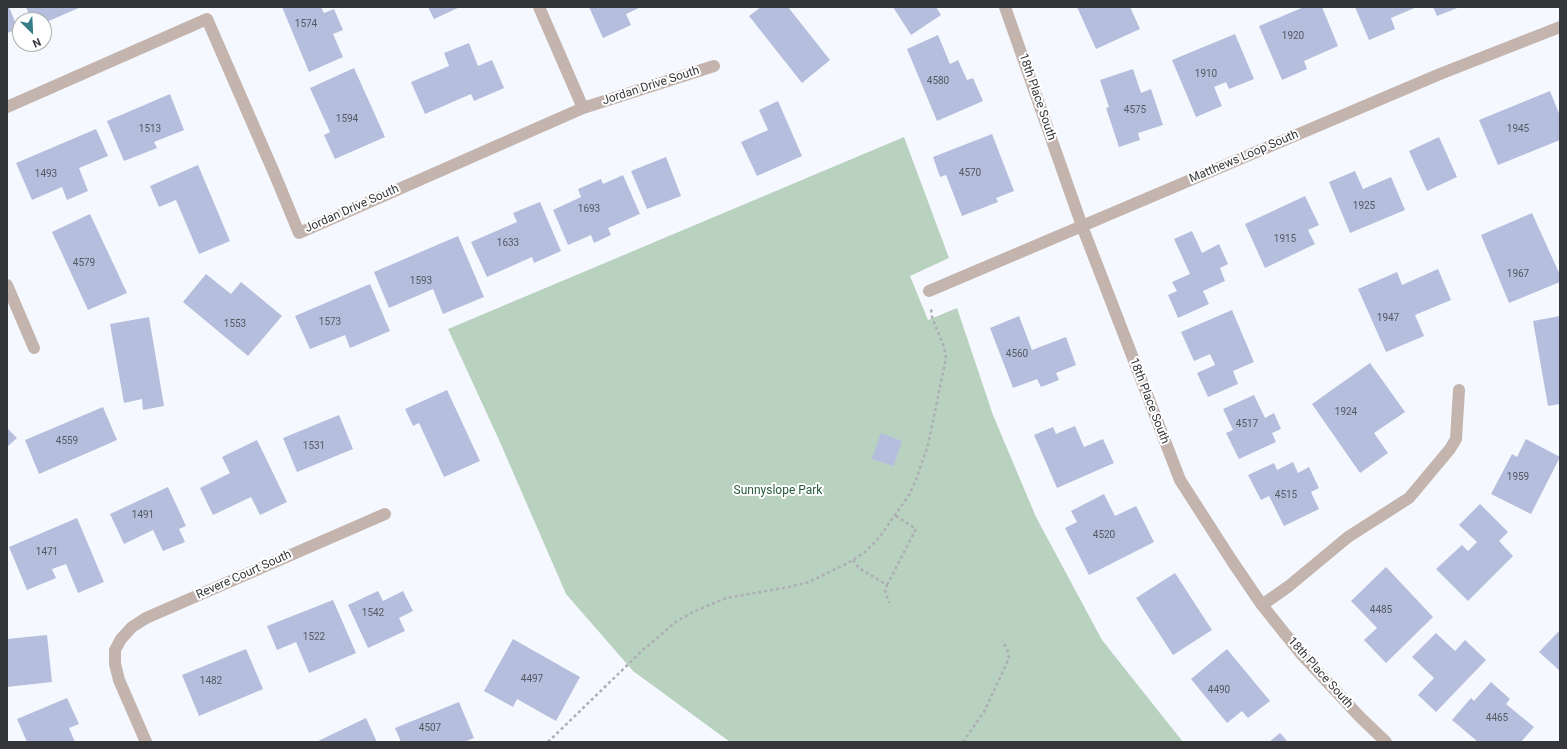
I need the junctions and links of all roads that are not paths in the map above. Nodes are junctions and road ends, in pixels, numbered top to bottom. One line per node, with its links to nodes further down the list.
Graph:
1 (539, 7): 6 (street)
2 (1005, 7): 7 (street, 18th Place South)
3 (1560, 27): 7 (street, Matthews Loop South)
4 (714, 66): 6 (street, Jordan Drive South)
5 (7, 107): 6 (street, Jordan Drive South)
6 (583, 108)
7 (1082, 226): 9 (street, Matthews Loop South); 13 (street, 18th Place South)
8 (7, 285): 10 (street)
9 (929, 291)
10 (34, 348)
11 (1459, 390): 13 (street)
12 (385, 514): 14 (street, Revere Court South)
13 (1262, 605): 15 (street, 18th Place South)
14 (146, 742)
15 (1386, 742)

